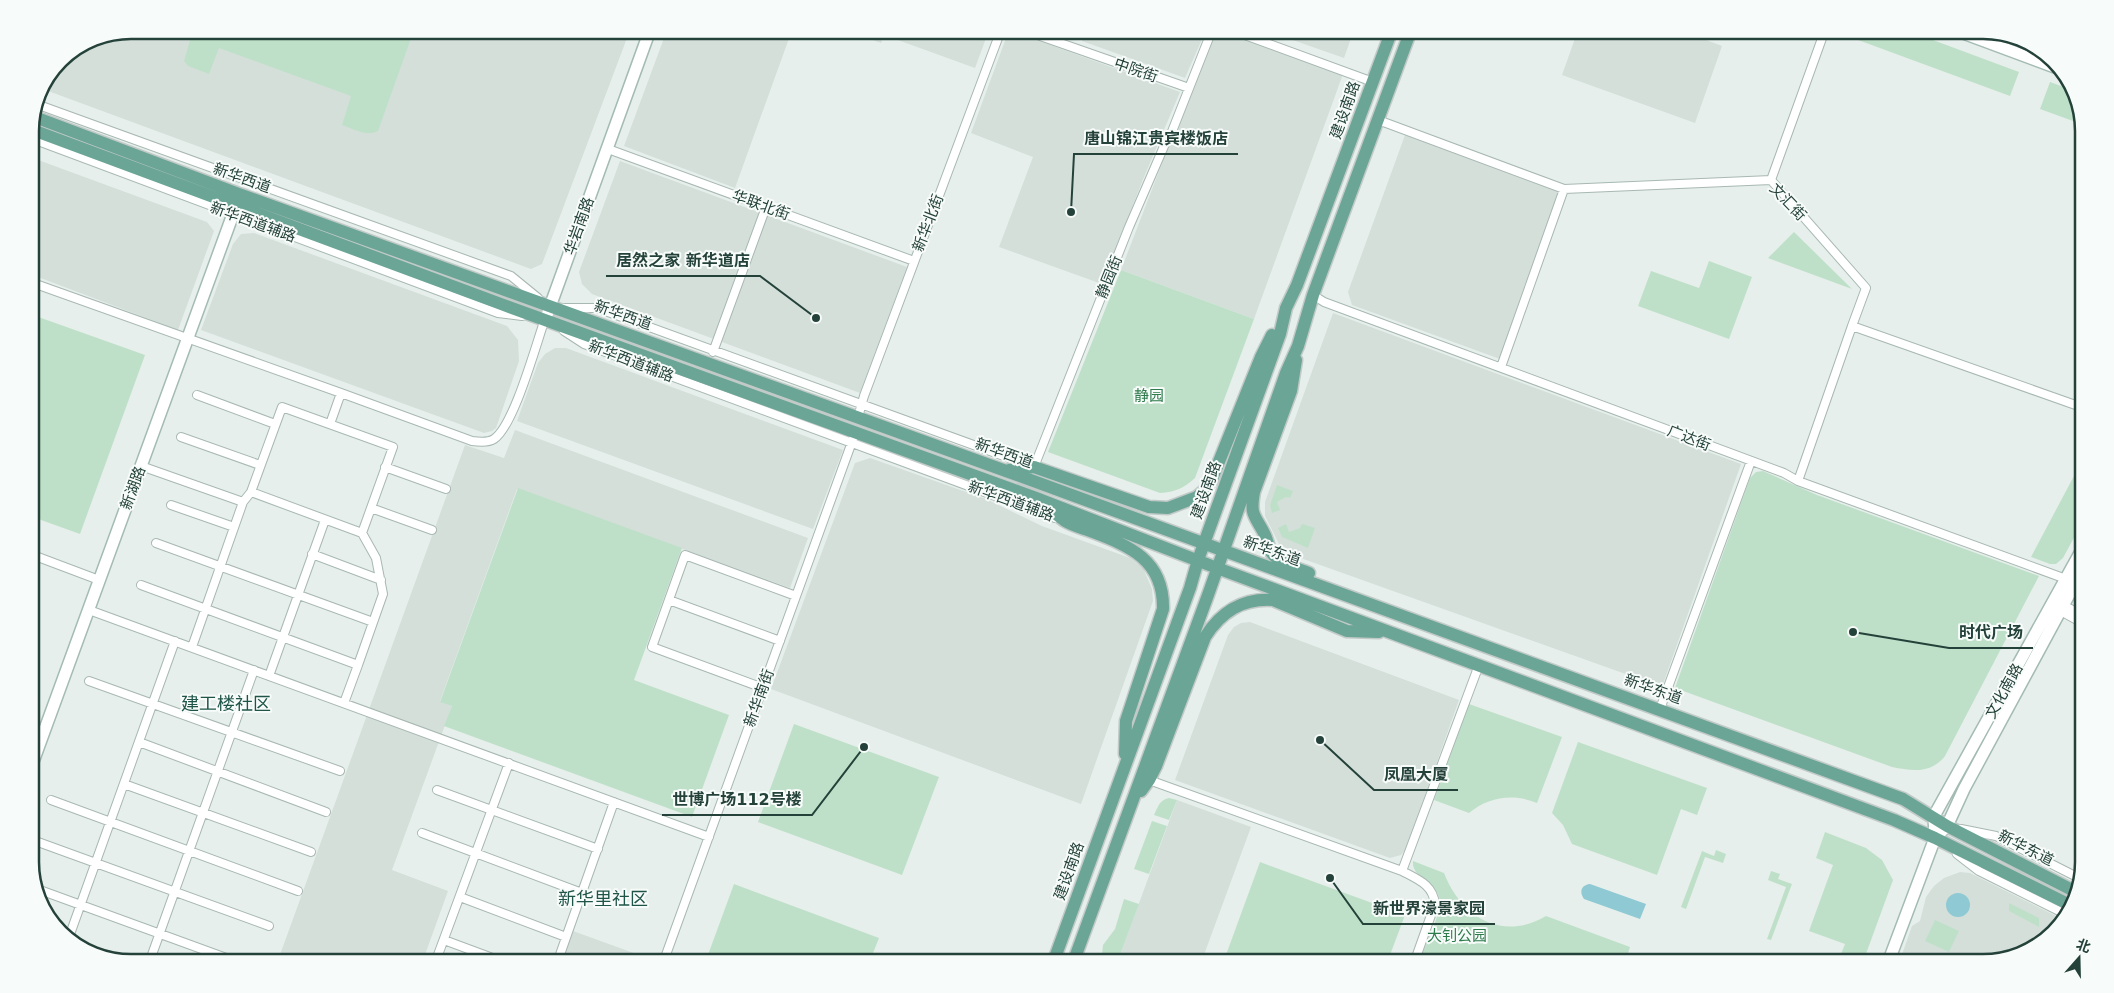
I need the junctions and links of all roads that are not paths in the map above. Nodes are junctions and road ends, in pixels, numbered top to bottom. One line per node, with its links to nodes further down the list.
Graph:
1 (647, 39): 18 (street, 华岩南路)
2 (998, 39): 23 (street, 新华北街)
3 (1060, 39): 12 (street, 中院街)
4 (1208, 39): 12 (street)
5 (1256, 39): 11 (street)
6 (1389, 39): 11 (main road, 建设南路)
7 (1409, 39): 15 (main road)
8 (1822, 39): 19 (street)
9 (1979, 39): 10 (street)
10 (2045, 63)
11 (1373, 82): 26 (main road, 建设南路)
12 (1189, 88): 46 (street, 静园街)
13 (42, 106): 27 (street)
14 (40, 119): 27 (main road, 新华西道)
15 (1378, 120): 20 (street, 文汇街); 25 (main road)
16 (39, 133): 22 (main road, 新华西道)
17 (39, 141): 22 (street, 新华西道辅路)
18 (608, 149): 21 (street, 华联北街); 27 (street, 华岩南路)
19 (1771, 180): 20 (street, 文汇街); 28 (street, 文汇街)
20 (1564, 189): 32 (street)
21 (766, 207): 23 (street, 华联北街); 31 (street)
22 (234, 210): 27 (main road, 新华西道); 29 (street, 新湖路)
23 (914, 261): 35 (street, 新华北街)
24 (39, 285): 29 (street)
25 (1313, 295): 30 (main road); 32 (street, 广达街)
26 (1286, 308): 46 (main road); 60 (main road, 建设南路)
27 (547, 313): 31 (street); 33 (street, 华岩南路); 37 (main road, 新华西道); 41 (main road, 新华西道)
28 (1852, 326): 36 (street); 48 (street)
29 (188, 337): 33 (street); 44 (street, 新湖路)
30 (1298, 346): 62 (main road); 77 (main road)
31 (713, 352): 35 (street)
32 (1501, 367): 42 (street, 广达街)
33 (341, 393): 39 (street)
34 (197, 396): 38 (street)
35 (862, 404): 37 (street, 新华北街); 46 (street)
36 (2075, 405)
37 (858, 417): 47 (main road, 新华西道)
38 (275, 424): 39 (street); 43 (street)
39 (330, 424): 45 (street)
40 (181, 437): 43 (street)
41 (854, 438): 51 (main road, 新华西道); 56 (street, 新华西道辅路); 75 (street, 新华南街)
42 (1751, 461): 48 (street, 广达街); 97 (street)
43 (260, 465): 50 (street)
44 (141, 466): 52 (street); 70 (street, 新湖路)
45 (385, 467): 49 (street); 54 (street)
46 (1034, 467): 47 (main road)
47 (1006, 471): 60 (main road, 新华西道)
48 (1798, 481): 69 (street, 广达街)
49 (446, 489)
50 (251, 492): 52 (street); 55 (street)
51 (1036, 498): 56 (main road); 65 (main road, 新华西道)
52 (243, 502): 57 (street)
53 (171, 505): 57 (street)
54 (371, 508): 58 (street); 59 (street)
55 (324, 520): 59 (street); 63 (street)
56 (1066, 522): 102 (main road)
57 (234, 527): 67 (street)
58 (432, 530)
59 (362, 533): 71 (street)
60 (1204, 543): 62 (main road, 新华东道); 65 (main road, 建设南路)
61 (156, 544): 67 (street)
62 (1223, 551): 68 (main road); 77 (main road, 新华东道)
63 (312, 554): 71 (street); 74 (street)
64 (39, 557): 70 (street)
65 (1198, 560): 68 (main road, 新华东道); 102 (main road, 建设南路)
66 (2075, 562): 69 (street, 文化南路)
67 (220, 567): 74 (street); 79 (street)
68 (1217, 568): 84 (main road, 新华东道); 110 (main road)
69 (2066, 579): 78 (street, 文化南路)
70 (100, 580): 80 (street, 新湖路)
71 (381, 580): 83 (street)
72 (2075, 580): 78 (street, 文化南路)
73 (141, 585): 79 (street)
74 (298, 595): 83 (street); 85 (street)
75 (796, 596): 76 (street); 87 (street, 新华南街)
76 (669, 600): 87 (street); 94 (street)
77 (1371, 604): 97 (main road, 新华东道)
78 (2057, 605): 81 (street); 82 (street); 114 (street, 文化南路); 116 (street, 文化南路)
79 (206, 609): 85 (street); 88 (street)
80 (89, 610): 86 (street); 100 (street, 新湖路)
81 (2075, 612)
82 (2075, 618)
83 (373, 622): 89 (street)
84 (1393, 633): 90 (main road, 新华东道); 105 (main road)
85 (283, 637): 89 (street); 92 (street)
86 (175, 641): 88 (street); 96 (street)
87 (780, 641): 94 (street, 新华南街)
88 (192, 647): 91 (street)
89 (358, 665): 95 (street)
90 (1479, 665): 119 (main road, 新华东道); 126 (street)
91 (254, 670): 92 (street); 98 (street)
92 (269, 676): 95 (street)
93 (89, 681): 96 (street)
94 (763, 688): 118 (street, 新华南街)
95 (344, 703): 101 (street)
96 (152, 704): 98 (street); 99 (street)
97 (1660, 709): 114 (main road, 新华东道)
98 (232, 732): 103 (street); 104 (street)
99 (139, 742): 104 (street); 106 (street)
100 (39, 746)
101 (509, 763): 109 (street); 111 (street)
102 (1124, 769): 148 (main road, 建设南路)
103 (340, 771)
104 (218, 772): 112 (street); 113 (street)
105 (1149, 780): 110 (main road); 126 (street)
106 (124, 784): 113 (street); 115 (street)
107 (437, 790): 111 (street)
108 (51, 800): 115 (street)
109 (614, 802): 118 (street); 121 (street)
110 (1132, 803): 149 (main road)
111 (492, 810): 121 (street); 124 (street)
112 (326, 812)
113 (203, 813): 122 (street); 123 (street)
114 (1934, 816): 116 (main road, 新华东道); 119 (street, 文化南路)
115 (110, 822): 122 (street); 125 (street)
116 (1947, 826): 119 (street, 文化南路); 127 (street); 128 (main road, 新华东道)
117 (422, 833): 124 (street)
118 (709, 836): 147 (street, 新华南街)
119 (1935, 838): 134 (main road, 新华东道); 136 (street); 151 (street, 文化南路)
120 (39, 842): 125 (street)
121 (598, 849): 132 (street)
122 (189, 851): 129 (street); 130 (street)
123 (311, 852)
124 (476, 853): 132 (street); 133 (street)
125 (95, 863): 129 (street); 135 (street)
126 (1402, 871): 150 (street)
127 (2074, 875)
128 (2071, 889)
129 (174, 891): 137 (street); 139 (street)
130 (298, 891)
131 (44, 892): 135 (street)
132 (582, 893): 140 (street)
133 (460, 897): 140 (street); 141 (street)
134 (2066, 903)
135 (80, 905): 138 (street); 139 (street)
136 (2061, 912)
137 (269, 926)
138 (71, 931)
139 (159, 934): 142 (street); 143 (street)
140 (566, 937): 146 (street)
141 (444, 940): 144 (street); 145 (street)
142 (151, 954)
143 (215, 954)
144 (439, 954)
145 (482, 954)
146 (560, 954)
147 (666, 954)
148 (1056, 954)
149 (1076, 954)
150 (1417, 954)
151 (1891, 954)

